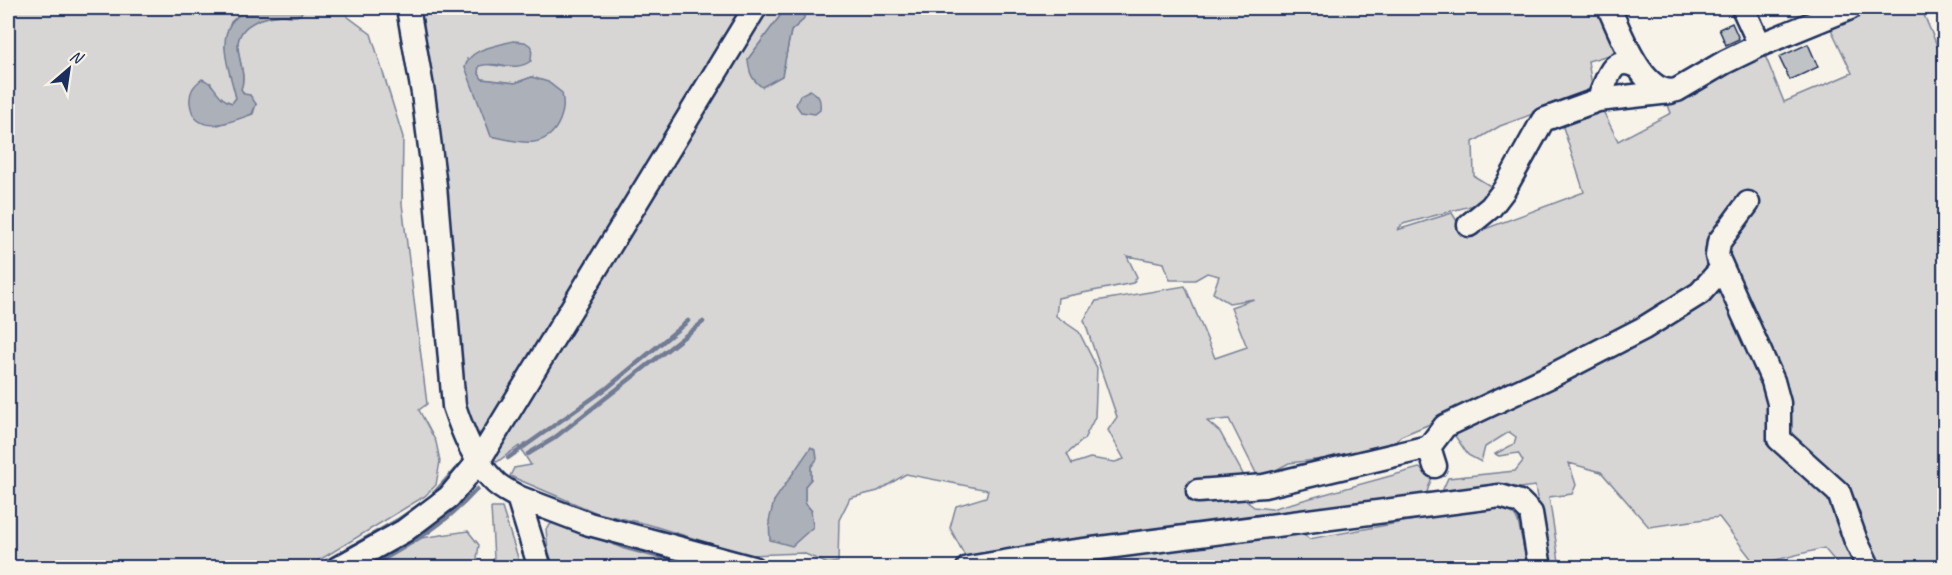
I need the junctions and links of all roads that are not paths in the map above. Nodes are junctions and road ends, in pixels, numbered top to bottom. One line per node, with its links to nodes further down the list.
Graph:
1 (408, 8): 13 (lane)
2 (755, 8): 13 (lane)
3 (1609, 8): 7 (lane)
4 (1743, 8): 6 (lane)
5 (1850, 8): 6 (lane)
6 (1760, 45): 8 (lane)
7 (1636, 66): 8 (lane); 9 (lane)
8 (1670, 92): 9 (lane)
9 (1598, 100): 11 (lane)
10 (1748, 203): 12 (lane)
11 (1469, 225)
12 (1722, 268): 14 (lane); 21 (lane)
13 (478, 462): 15 (lane); 16 (lane)
14 (1198, 490)
15 (518, 497): 17 (lane); 18 (lane)
16 (338, 567)
17 (540, 567)
18 (753, 567)
19 (968, 567): 20 (lane)
20 (1540, 567)
21 (1869, 567)

